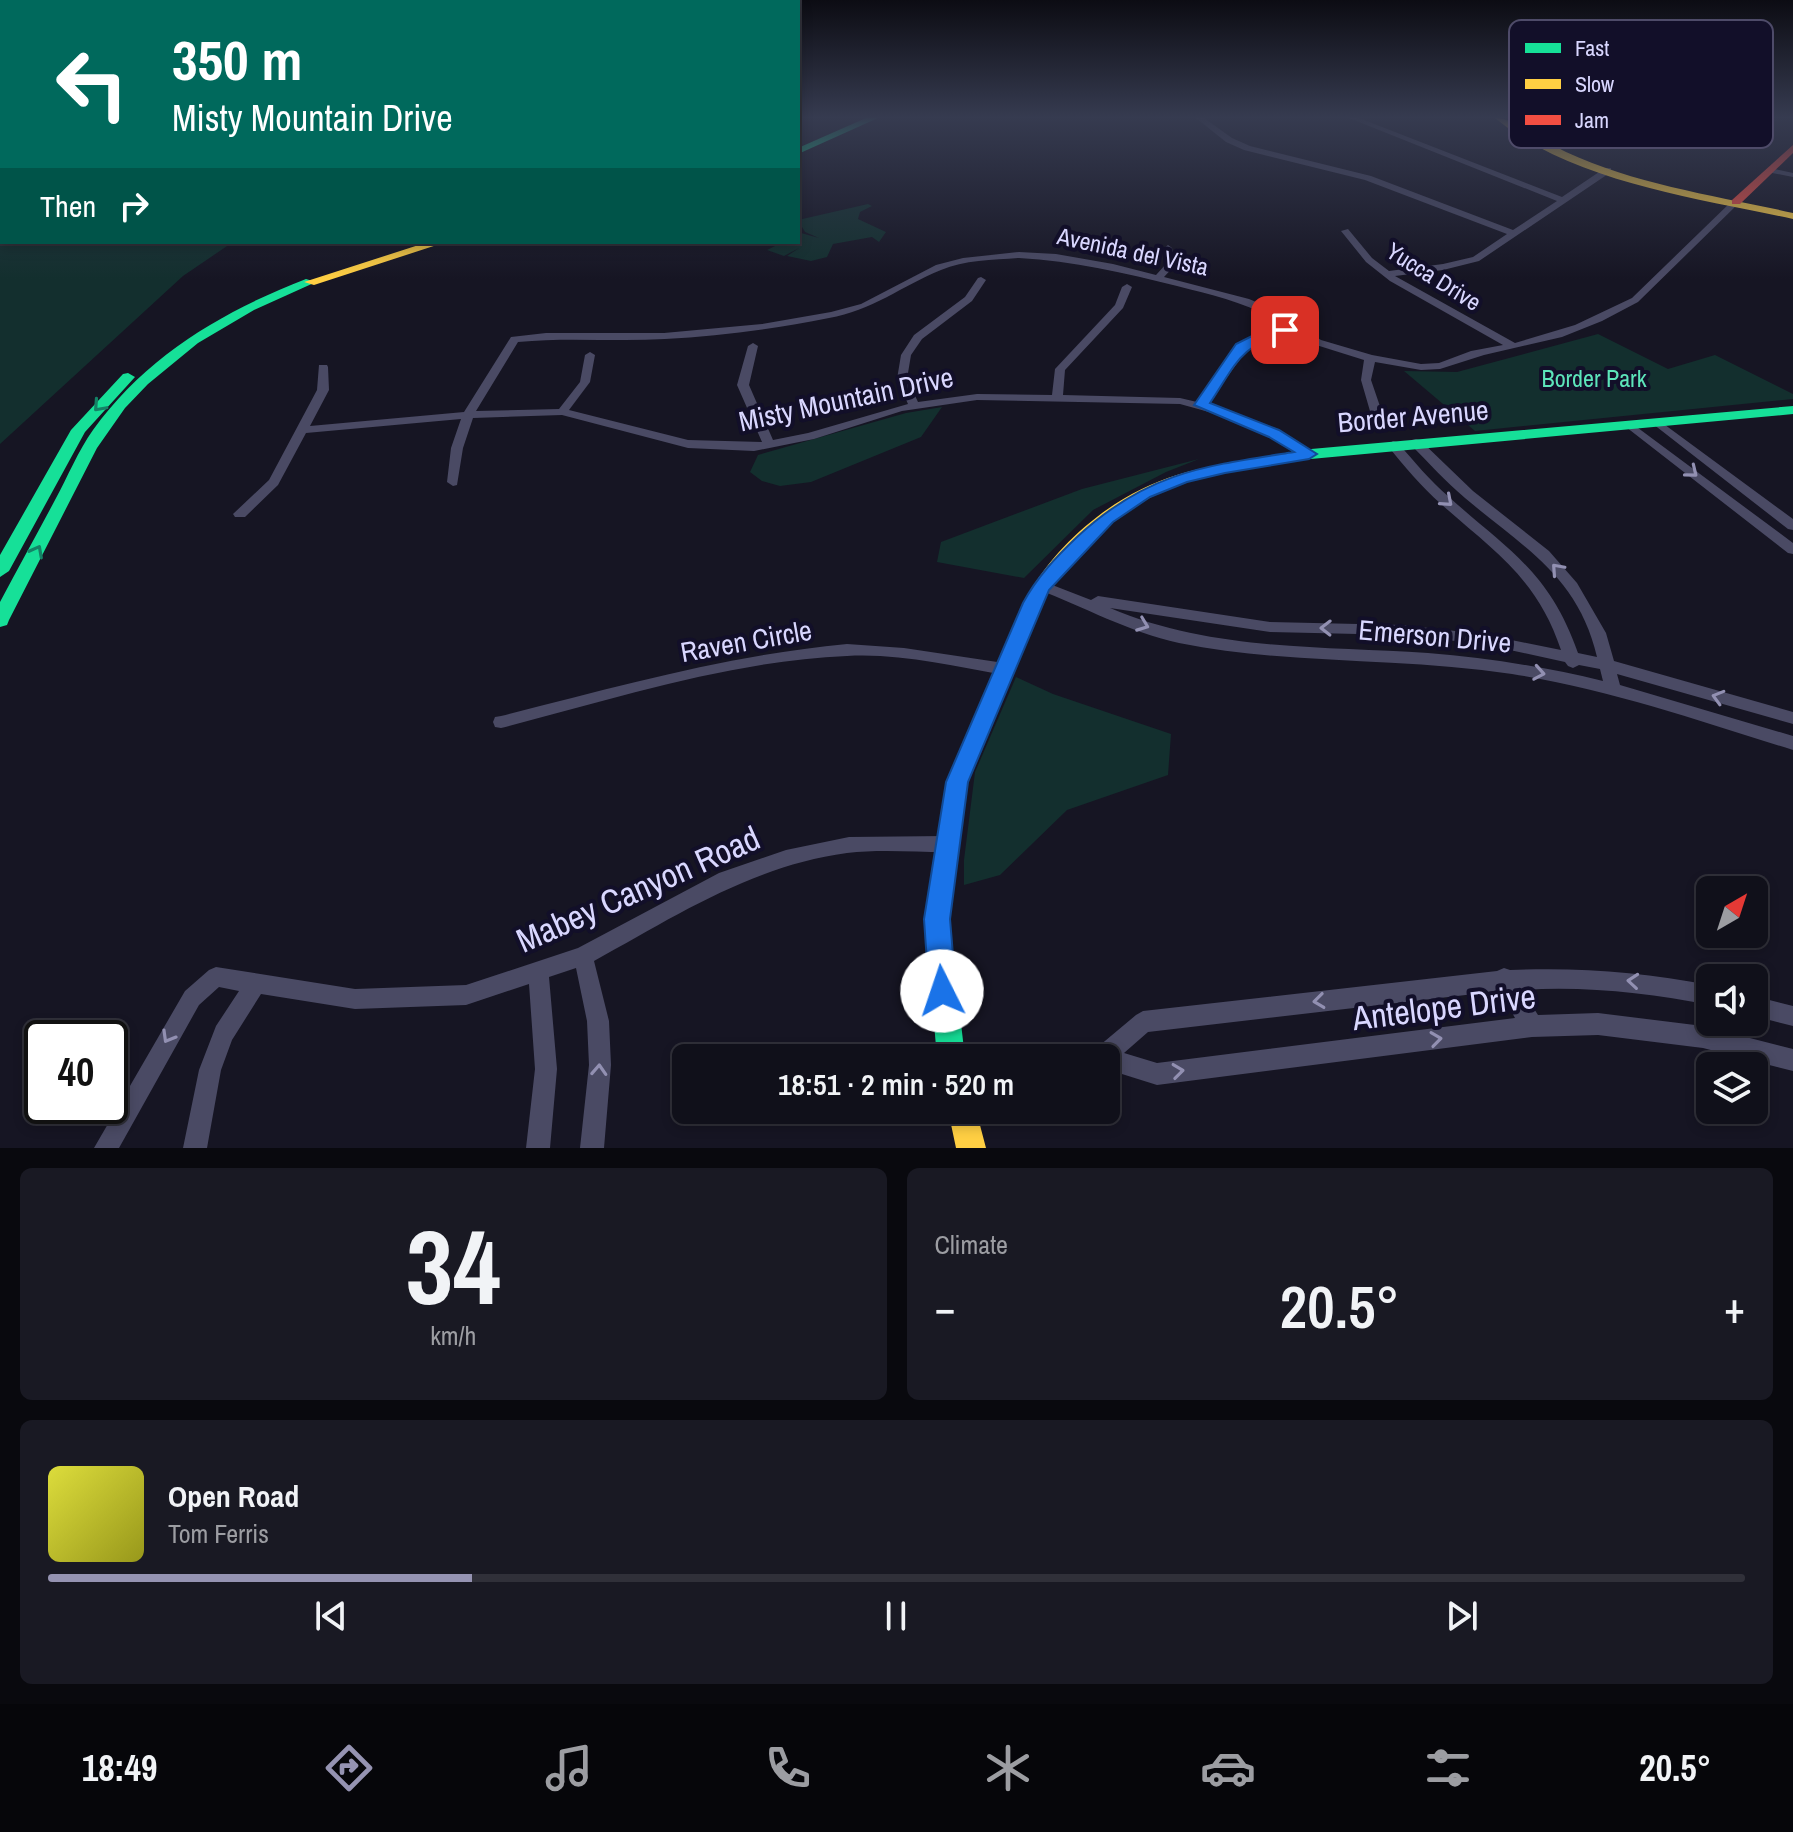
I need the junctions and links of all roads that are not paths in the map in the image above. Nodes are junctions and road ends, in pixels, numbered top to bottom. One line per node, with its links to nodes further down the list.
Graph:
1 (1342, 172): 10 (street)
2 (1489, 172): 6 (street)
3 (1606, 172): 6 (street)
4 (1614, 172): 7 (main road)
5 (1768, 172): 7 (main road, Avenida del Vista)
6 (1562, 200): 10 (street)
7 (1736, 202): 8 (main road); 19 (street, Avenida del Vista)
8 (1793, 216)
9 (1345, 231): 14 (street, Yucca Drive)
10 (1514, 234): 14 (street)
11 (405, 244): 42 (main road, one-way to 42)
12 (433, 244): 45 (main road, one-way to 12)
13 (1168, 248): 15 (street)
14 (1386, 274): 19 (street, Yucca Drive)
15 (1158, 279): 18 (street, Avenida del Vista); 29 (street, Avenida del Vista)
16 (981, 280): 25 (street)
17 (1127, 287): 24 (street)
18 (1293, 328): 22 (street, Avenida del Vista); 26 (street)
19 (1511, 345): 22 (street, Avenida del Vista)
20 (753, 346): 35 (street)
21 (590, 355): 28 (street)
22 (1370, 358): 30 (street)
23 (323, 367): 33 (street)
24 (1057, 398): 25 (street, Misty Mountain Drive); 26 (street, Misty Mountain Drive)
25 (914, 405): 35 (street, Misty Mountain Drive)
26 (1201, 405): 37 (street, Misty Mountain Drive)
27 (1793, 410): 31 (main road, Border Avenue)
28 (562, 412): 29 (street, Misty Mountain Drive); 35 (street, Misty Mountain Drive)
29 (468, 415): 33 (street, Misty Mountain Drive); 38 (street)
30 (1378, 418)
31 (1657, 422): 32 (main road, Border Avenue); 40 (street)
32 (1630, 425): 34 (main road, Border Avenue); 41 (street, one-way to 41)
33 (302, 430): 39 (street)
34 (1416, 443): 36 (main road, Border Avenue); 47 (street, one-way to 34)
35 (769, 445)
36 (1393, 445): 37 (main road, Border Avenue); 46 (street, one-way to 46)
37 (1304, 455): 43 (main road, Border Avenue)
38 (453, 482)
39 (240, 514)
40 (1793, 526)
41 (1793, 550)
42 (0, 571)
43 (1042, 586): 44 (street, Emerson Drive); 48 (main road, Border Avenue)
44 (1071, 596): 46 (street, Emerson Drive, one-way to 44); 49 (street, Emerson Drive, one-way to 49)
45 (0, 620)
46 (1571, 657): 47 (street, Emerson Drive); 49 (street)
47 (1607, 665): 50 (street); 51 (street, Emerson Drive, one-way to 47)
48 (1004, 669): 52 (street, Raven Circle); 54 (main road, Border Avenue)
49 (1578, 680): 50 (street, Emerson Drive)
50 (1613, 689): 53 (street, Emerson Drive)
51 (1793, 718)
52 (501, 722)
53 (1793, 743)
54 (946, 844): 55 (street, Mabey Canyon Road); 63 (main road, Border Avenue)
55 (583, 956): 56 (street, Mabey Canyon Road); 71 (street, one-way to 55)
56 (538, 972): 58 (street, Mabey Canyon Road); 70 (street)
57 (1504, 978): 59 (street, Antelope Drive, one-way to 57); 62 (street); 64 (street, Antelope Drive, one-way to 64)
58 (256, 983): 68 (street, Mabey Canyon Road, one-way to 68); 69 (street)
59 (1696, 992)
60 (1768, 1010): 61 (street)
61 (1793, 1016)
62 (1532, 1026): 65 (street, Antelope Drive); 66 (street, Antelope Drive, one-way to 62)
63 (950, 1044)
64 (1113, 1044)
65 (1793, 1060)
66 (1120, 1064)
67 (965, 1124): 72 (main road)
68 (106, 1148)
69 (195, 1148)
70 (538, 1148)
71 (592, 1148)
72 (971, 1148)

